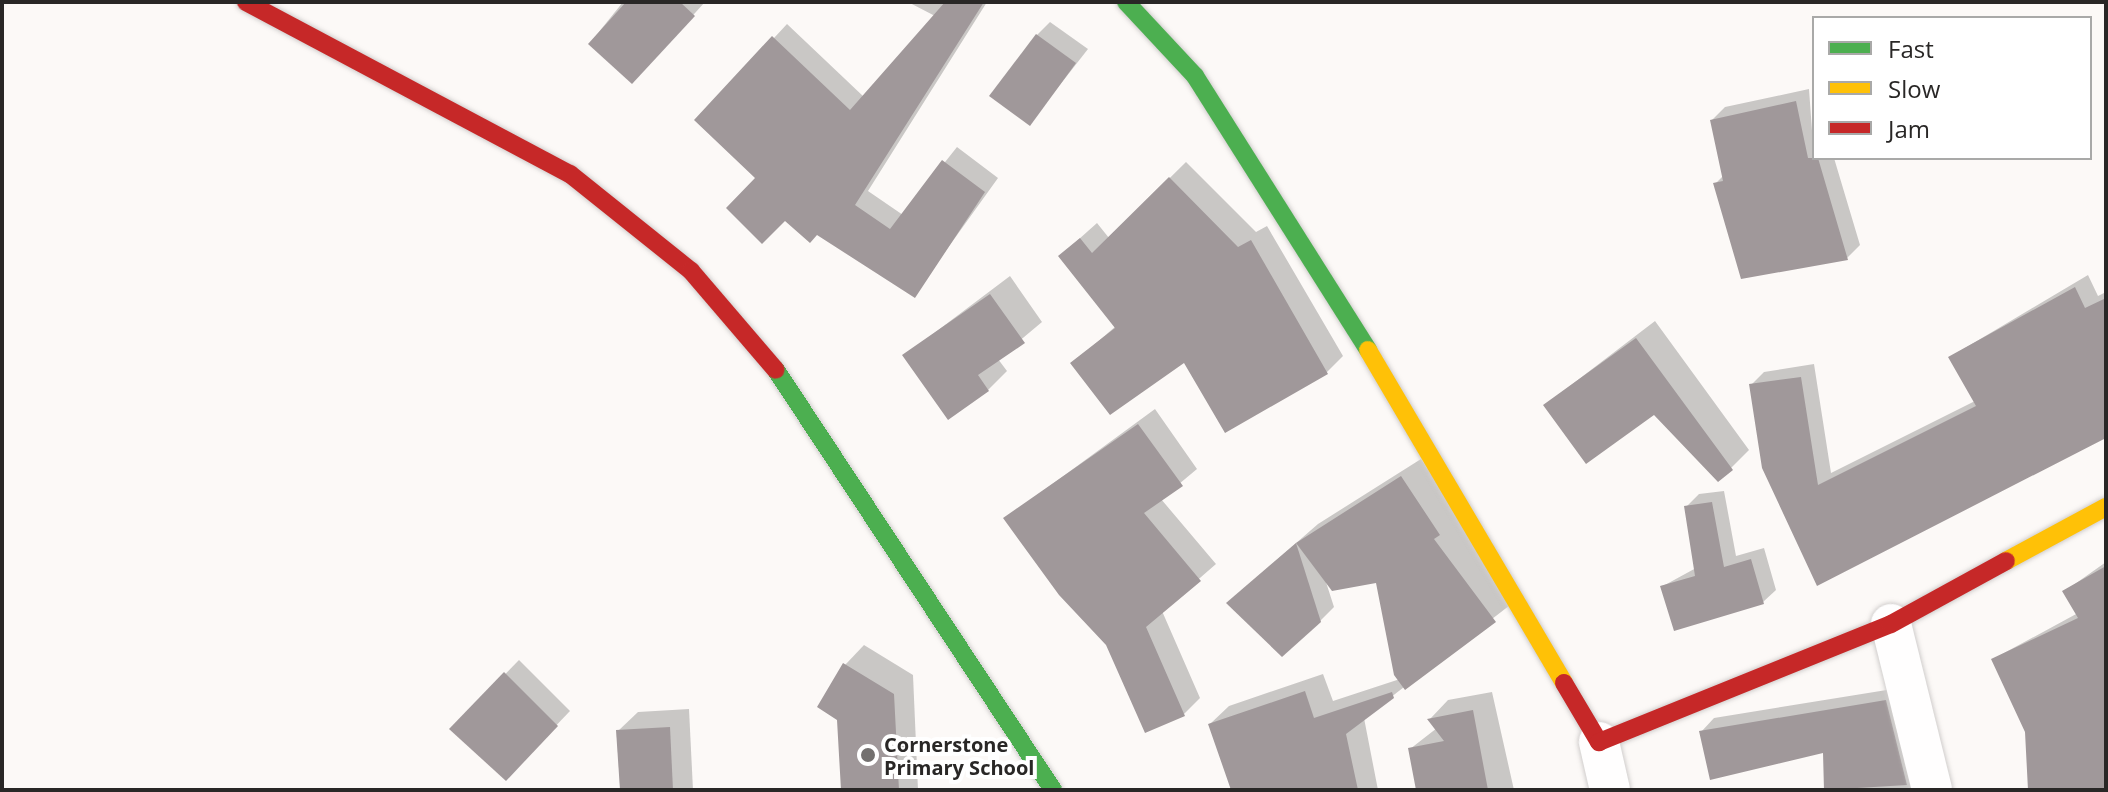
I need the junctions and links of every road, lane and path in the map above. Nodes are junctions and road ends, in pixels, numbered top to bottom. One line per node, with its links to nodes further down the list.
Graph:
1 (246, 2): 6 (street)
2 (1126, 2): 5 (street)
3 (2106, 507): 4 (street)
4 (1891, 624): 5 (street); 8 (street)
5 (1599, 742): 7 (street)
6 (1053, 790)
7 (1610, 790)
8 (1932, 790)

